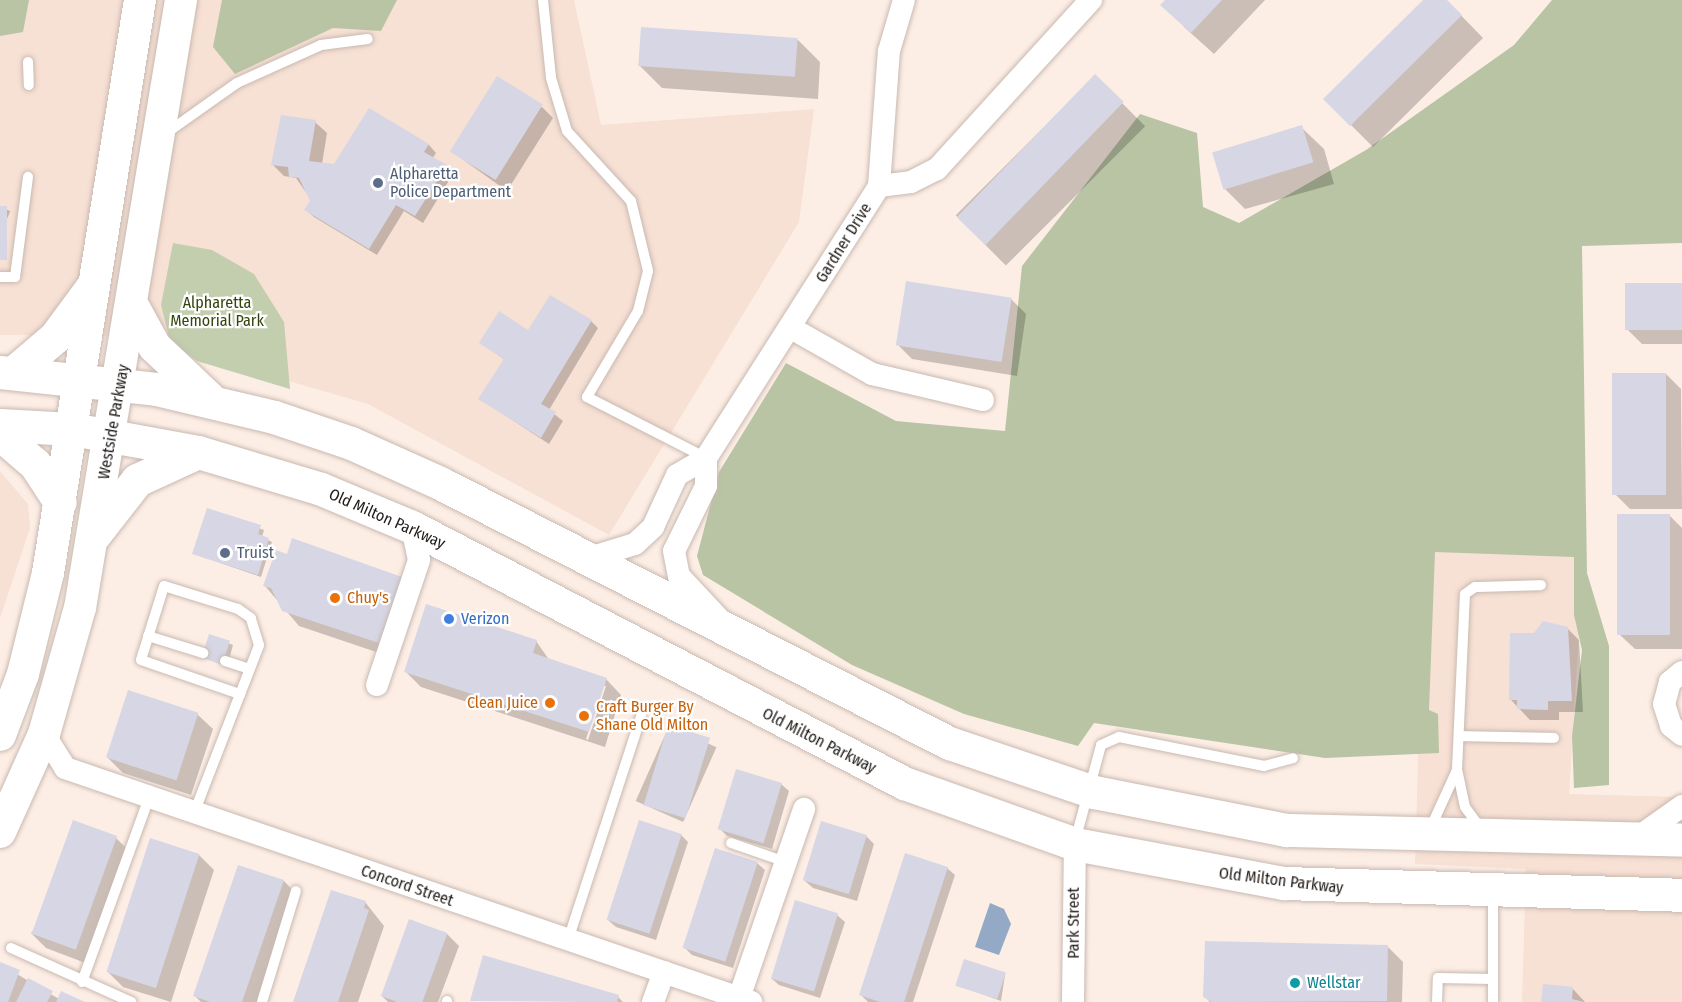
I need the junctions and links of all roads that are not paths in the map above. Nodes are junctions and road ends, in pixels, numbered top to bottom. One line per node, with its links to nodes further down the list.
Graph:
1 (140, 0): 13 (main road)
2 (181, 0): 9 (main road, Westside Parkway)
3 (543, 0): 26 (lane)
4 (904, 0): 11 (street, Gardner Drive)
5 (1091, 0): 11 (street)
6 (368, 39): 9 (lane)
7 (28, 63): 8 (lane)
8 (29, 85)
9 (161, 136): 14 (main road, Westside Parkway)
10 (28, 177): 12 (lane)
11 (879, 186): 15 (street, Gardner Drive)
12 (0, 277)
13 (92, 286): 16 (highway); 17 (main road)
14 (134, 309): 18 (main road, Westside Parkway); 19 (highway)
15 (791, 328): 20 (street); 26 (street, Gardner Drive)
16 (7, 372): 17 (highway)
17 (80, 377): 18 (highway); 22 (main road)
18 (122, 383): 19 (highway); 24 (main road, Westside Parkway)
19 (212, 400): 31 (highway)
20 (983, 400)
21 (0, 425): 22 (highway, Old Milton Parkway)
22 (72, 429): 24 (highway, Old Milton Parkway); 27 (main road)
23 (0, 434): 27 (highway)
24 (112, 435): 25 (highway, Old Milton Parkway); 29 (main road, Westside Parkway)
25 (198, 452): 28 (highway, Old Milton Parkway); 29 (highway)
26 (706, 458): 31 (street, Gardner Drive); 34 (street)
27 (60, 502): 43 (main road)
28 (412, 527): 30 (highway, Old Milton Parkway); 32 (street)
29 (94, 535): 44 (main road, Westside Parkway)
30 (456, 550): 32 (street); 63 (highway, Old Milton Parkway)
31 (586, 559): 34 (highway)
32 (419, 560): 40 (street)
33 (1541, 585): 46 (lane)
34 (732, 634): 52 (highway)
35 (148, 636): 36 (lane); 38 (lane); 41 (lane)
36 (203, 654)
37 (225, 661): 38 (lane)
38 (250, 669): 41 (lane)
39 (1682, 672): 45 (street)
40 (377, 684)
41 (240, 694): 56 (lane)
42 (641, 716): 68 (lane)
43 (4, 721)
44 (44, 734): 49 (street); 51 (main road, Westside Parkway)
45 (1682, 735)
46 (1460, 736): 47 (lane); 50 (lane)
47 (1554, 738)
48 (1293, 758): 52 (lane)
49 (64, 768): 51 (street); 53 (street, Concord Street)
50 (1457, 770): 58 (lane); 59 (lane)
51 (25, 780): 57 (main road, Westside Parkway)
52 (1087, 790): 58 (highway); 63 (lane)
53 (149, 798): 56 (street, Concord Street); 72 (lane)
54 (1682, 806): 60 (street)
55 (804, 809): 64 (street)
56 (194, 814): 68 (street, Concord Street)
57 (0, 832)
58 (1426, 835): 59 (highway)
59 (1486, 837): 60 (highway)
60 (1633, 840): 61 (highway)
61 (1682, 840)
62 (731, 843): 64 (lane)
63 (1075, 844): 66 (highway, Old Milton Parkway); 77 (street, Park Street)
64 (786, 862): 73 (street)
65 (296, 891): 75 (lane)
66 (1493, 892): 67 (highway, Old Milton Parkway); 71 (lane)
67 (1682, 895)
68 (568, 940): 70 (street, Concord Street)
69 (11, 948): 72 (lane)
70 (664, 972): 73 (street, Concord Street); 76 (street)
71 (1493, 979): 78 (lane); 79 (lane)
72 (82, 982): 74 (lane)
73 (745, 1000)
74 (131, 1002)
75 (262, 1002)
76 (653, 1002)
77 (1073, 1002)
78 (1437, 1002)
79 (1493, 1002)

